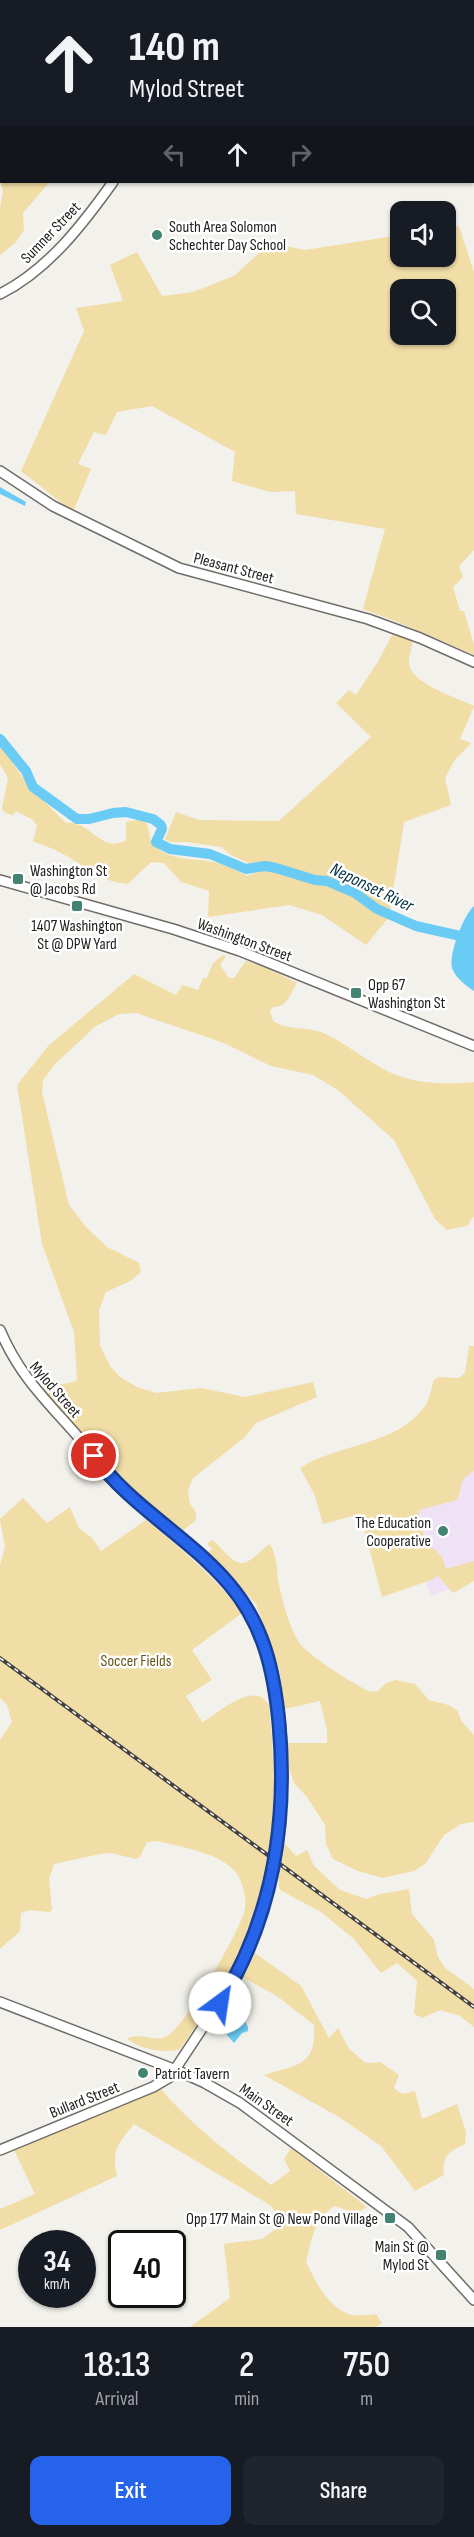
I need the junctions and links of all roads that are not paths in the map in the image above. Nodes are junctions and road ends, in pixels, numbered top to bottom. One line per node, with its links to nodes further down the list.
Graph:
1 (112, 183): 2 (street, Sumner Street)
2 (0, 294)
3 (0, 471): 4 (street, Pleasant Street)
4 (474, 662)
5 (0, 880): 6 (street, Washington Street)
6 (474, 1046)
7 (0, 1330): 9 (street, Mylod Street, bridge)
8 (0, 2002): 9 (street, Main Street)
9 (176, 2070): 10 (street, Bullard Street); 11 (street, Main Street)
10 (0, 2150)
11 (474, 2300)

